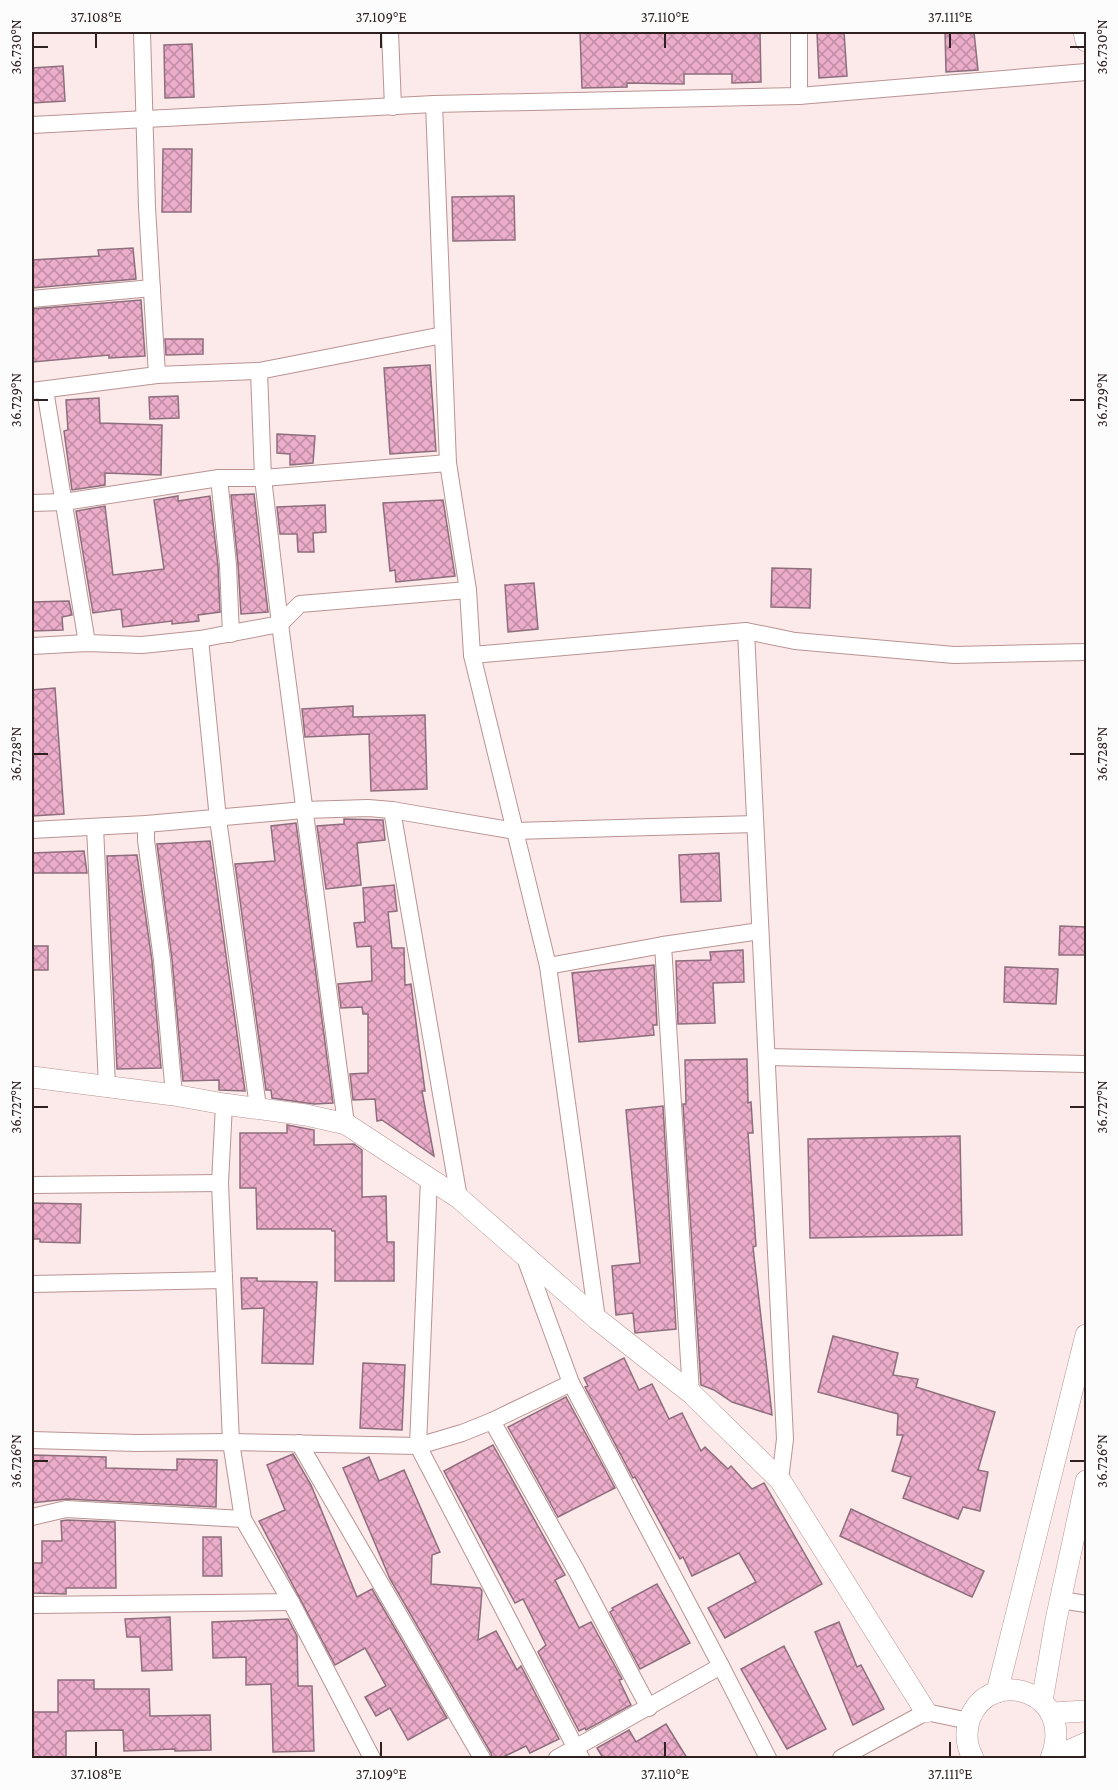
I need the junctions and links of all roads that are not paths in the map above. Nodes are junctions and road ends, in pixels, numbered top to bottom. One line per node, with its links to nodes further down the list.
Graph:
1 (142, 32): 10 (street)
2 (390, 32): 9 (street)
3 (799, 32): 7 (street)
4 (1084, 32): 5 (street)
5 (1086, 41)
6 (1086, 72): 7 (street)
7 (799, 96): 8 (street)
8 (434, 104): 9 (street); 14 (street)
9 (393, 106): 10 (street)
10 (145, 120): 11 (street); 12 (street)
11 (32, 125)
12 (152, 288): 13 (street); 16 (street)
13 (32, 299)
14 (443, 335): 15 (street); 18 (street)
15 (260, 371): 16 (street); 20 (street)
16 (157, 375): 17 (street)
17 (38, 391): 21 (street)
18 (448, 463): 20 (street); 23 (street)
19 (219, 478): 20 (street); 21 (street); 26 (street)
20 (263, 478): 24 (street)
21 (64, 502): 22 (street); 28 (street)
22 (32, 503)
23 (468, 590): 24 (street); 31 (street)
24 (280, 624): 26 (street); 32 (street)
25 (746, 631): 30 (street); 31 (street); 36 (street)
26 (231, 634): 27 (street)
27 (200, 639): 28 (street); 34 (street)
28 (87, 642): 29 (street)
29 (32, 646)
30 (1086, 652)
31 (471, 655): 39 (street)
32 (304, 810): 33 (street); 34 (street); 50 (street)
33 (392, 810): 39 (street); 54 (street)
34 (218, 819): 35 (street); 49 (street)
35 (146, 824): 37 (street); 47 (street)
36 (755, 824): 39 (street); 40 (street)
37 (95, 827): 38 (street); 46 (street)
38 (32, 830)
39 (515, 831): 42 (street)
40 (760, 931): 41 (street); 43 (street)
41 (663, 945): 42 (street); 61 (street)
42 (548, 966): 58 (street)
43 (767, 1057): 44 (street); 67 (street)
44 (1086, 1064)
45 (32, 1077): 46 (street)
46 (107, 1086): 47 (street)
47 (174, 1095): 48 (street)
48 (224, 1104): 49 (street); 52 (street)
49 (258, 1107): 50 (street)
50 (346, 1124): 51 (street)
51 (429, 1178): 54 (street); 66 (street)
52 (220, 1184): 53 (street); 56 (street)
53 (32, 1185)
54 (459, 1198): 55 (street)
55 (524, 1254): 58 (street); 60 (street)
56 (224, 1280): 57 (street); 64 (street)
57 (32, 1284)
58 (597, 1318): 61 (street)
59 (1086, 1335): 77 (street)
60 (571, 1383): 62 (street); 76 (street)
61 (691, 1394): 67 (street)
62 (492, 1421): 66 (street); 79 (street)
63 (32, 1440): 64 (street)
64 (231, 1442): 65 (street); 71 (street)
65 (299, 1443): 66 (street); 86 (street)
66 (418, 1446): 84 (street)
67 (780, 1480): 81 (street)
68 (1086, 1481): 69 (street)
69 (1084, 1507): 72 (street)
70 (32, 1517): 71 (street)
71 (243, 1519): 73 (street)
72 (1061, 1600): 74 (street); 78 (street)
73 (291, 1602): 75 (street); 85 (street)
74 (1086, 1604)
75 (32, 1605)
76 (721, 1666): 79 (street); 88 (street)
77 (997, 1692): 78 (street); 82 (street)
78 (1047, 1707): 80 (street); 91 (street)
79 (649, 1708): 84 (street)
80 (1086, 1711)
81 (926, 1712): 82 (street); 89 (street)
82 (969, 1720): 90 (street)
83 (1086, 1743): 91 (street)
84 (578, 1754): 87 (street)
85 (372, 1758)
86 (482, 1758)
87 (556, 1758)
88 (768, 1758)
89 (841, 1758)
90 (971, 1758)
91 (1052, 1758)

